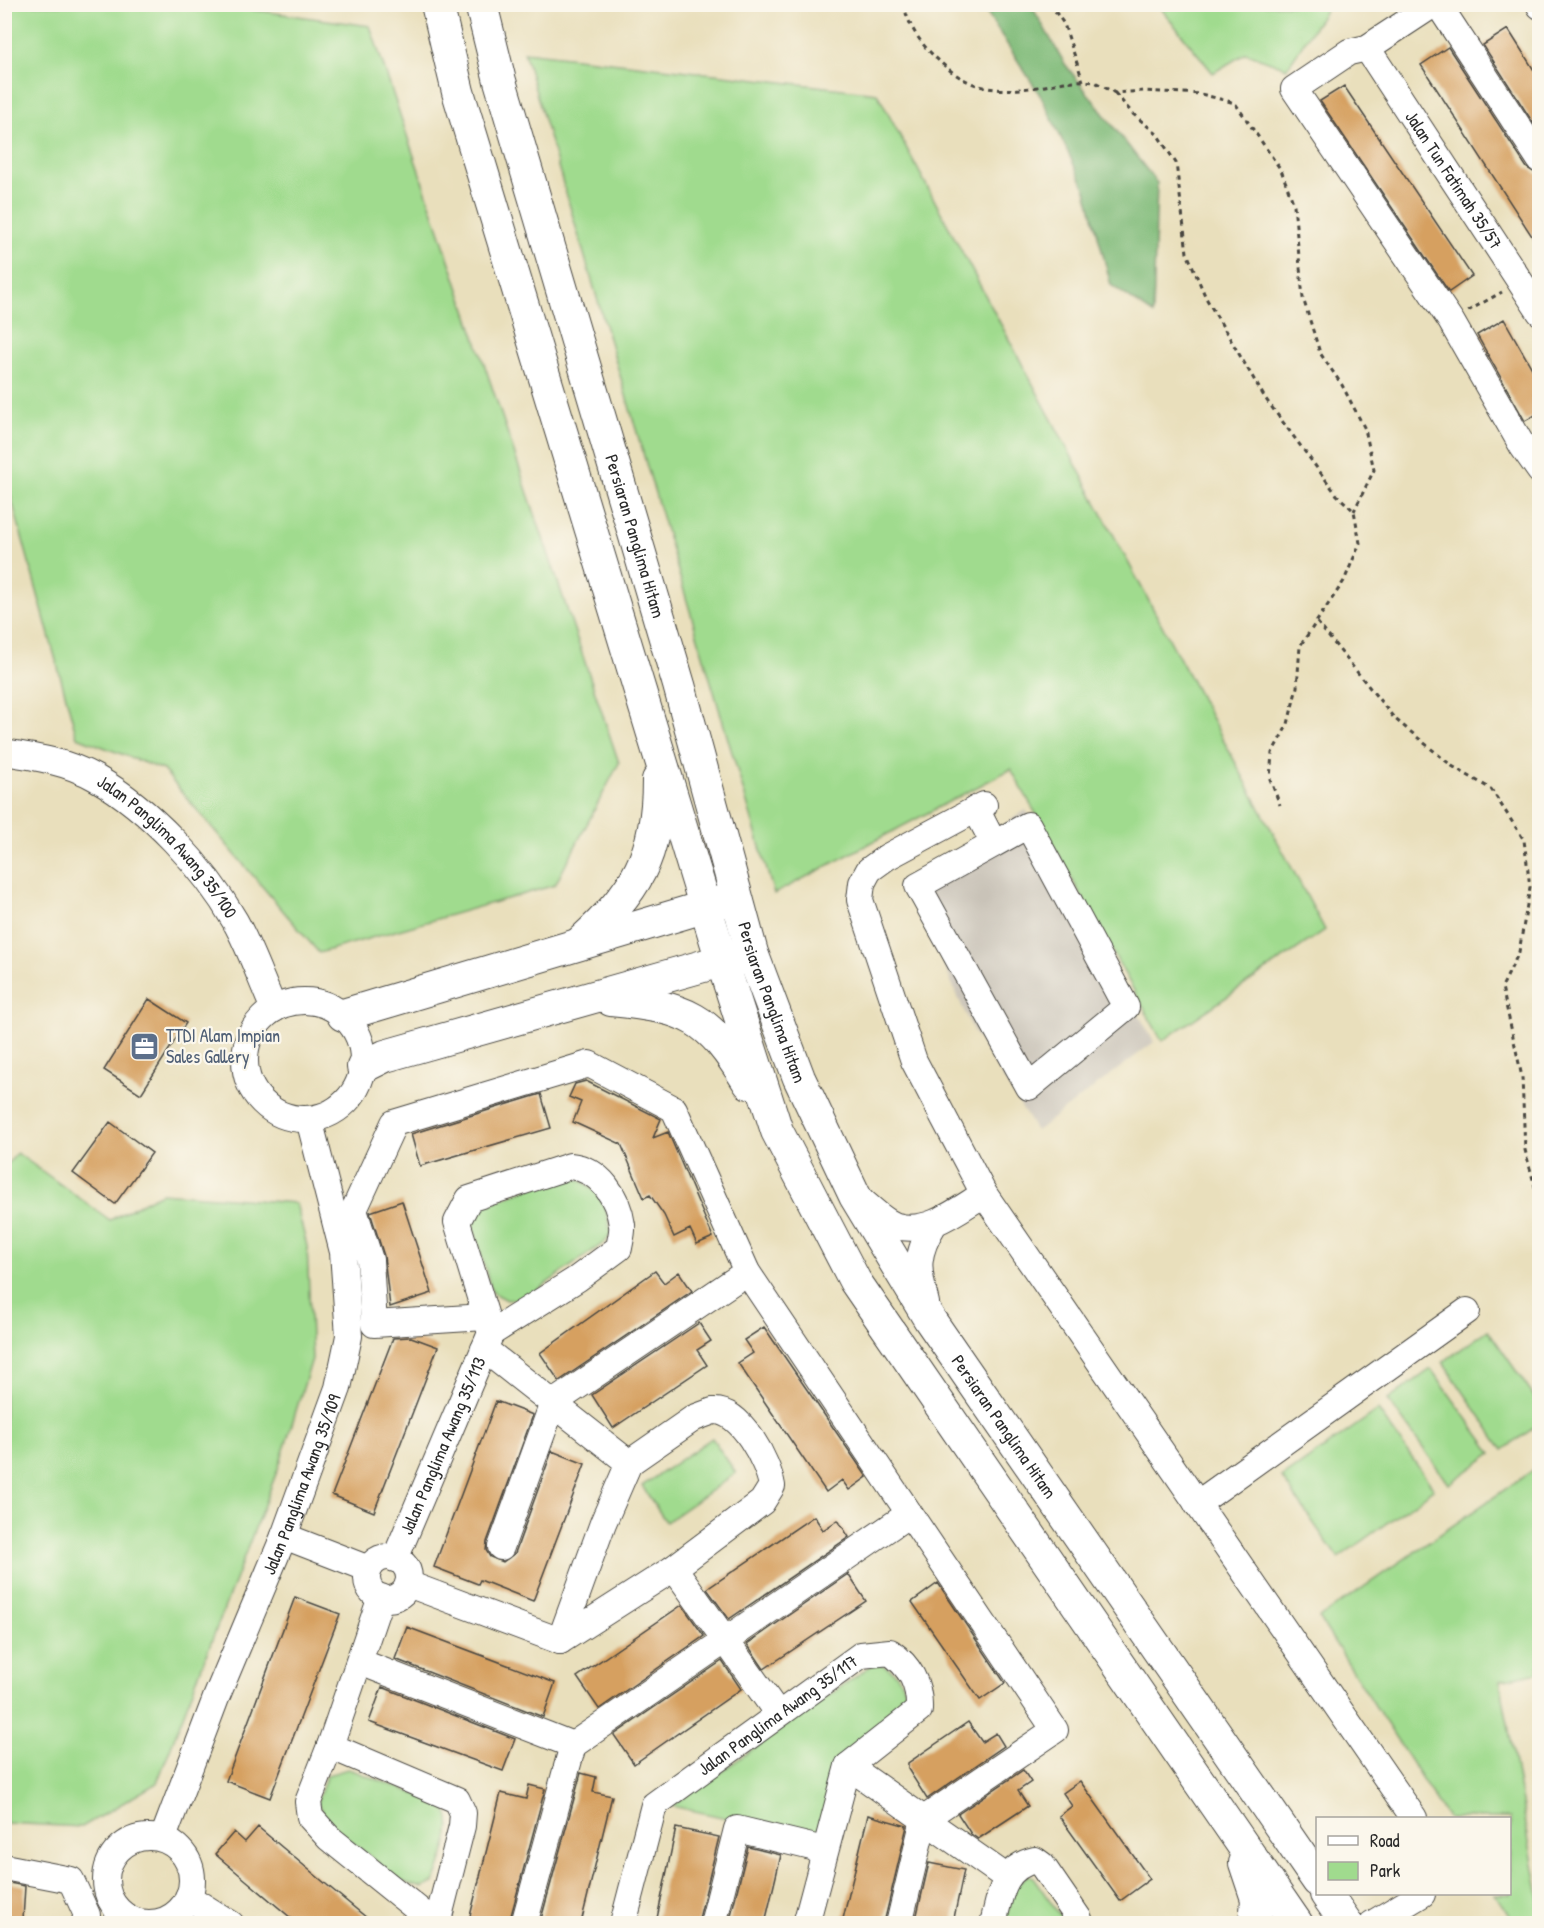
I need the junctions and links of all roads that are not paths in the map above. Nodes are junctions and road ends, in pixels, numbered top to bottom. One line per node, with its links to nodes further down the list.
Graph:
1 (436, 4): 8 (main road, Persiaran Panglima Hitam)
2 (481, 4): 11 (main road, Persiaran Panglima Hitam)
3 (1436, 4): 4 (street); 5 (street)
4 (1366, 48): 6 (street, Jalan Tun Fatimah 35/57); 7 (street)
5 (1539, 160)
6 (1539, 312)
7 (1539, 471)
8 (658, 751): 12 (main road, Persiaran Panglima Hitam); 13 (main road)
9 (4, 752): 17 (street, Jalan Panglima Awang 35/100)
10 (994, 844): 10 (street); 22 (street)
11 (737, 898): 12 (main road); 14 (main road, Persiaran Panglima Hitam)
12 (705, 907): 13 (main road); 15 (main road, Persiaran Panglima Hitam)
13 (578, 944): 18 (main road)
14 (752, 953): 15 (main road); 23 (main road, Persiaran Panglima Hitam)
15 (722, 961): 16 (main road); 21 (main road, Persiaran Panglima Hitam)
16 (592, 998): 19 (main road); 21 (main road)
17 (274, 1009): 18 (street); 20 (street)
18 (343, 1015): 19 (street)
19 (363, 1067): 20 (street)
20 (309, 1119): 33 (street, Jalan Panglima Awang 35/109)
21 (777, 1131): 51 (main road, Persiaran Panglima Hitam)
22 (984, 1194): 24 (street); 31 (street)
23 (855, 1196): 24 (street); 27 (main road, Persiaran Panglima Hitam)
24 (934, 1224): 27 (street)
25 (747, 1272): 28 (street); 29 (street); 32 (street)
26 (1467, 1311): 31 (street)
27 (930, 1320): 56 (main road, Persiaran Panglima Hitam)
28 (487, 1333): 28 (street); 29 (street); 35 (street, Jalan Panglima Awang 35/113)
29 (553, 1403): 30 (street); 34 (street)
30 (629, 1463): 36 (street); 38 (street)
31 (1197, 1504): 49 (street)
32 (909, 1514): 42 (street); 50 (street)
33 (284, 1536): 37 (street); 52 (street, Jalan Panglima Awang 35/109)
34 (501, 1547)
35 (395, 1558): 37 (street); 39 (street)
36 (674, 1568): 41 (street); 42 (street)
37 (369, 1569): 40 (street)
38 (585, 1574): 41 (street); 43 (street)
39 (408, 1584): 40 (street); 43 (street)
40 (381, 1597): 44 (street)
41 (617, 1606): 43 (street)
42 (726, 1640): 45 (street); 46 (street)
43 (560, 1641)
44 (360, 1662): 46 (street); 47 (street)
45 (778, 1714): 48 (street, Jalan Panglima Awang 35/117); 65 (street, Jalan Panglima Awang 35/117)
46 (573, 1745): 64 (street)
47 (330, 1746): 63 (street); 63 (street)
48 (848, 1766): 50 (street); 53 (street)
49 (1413, 1817)
50 (924, 1818): 55 (street); 68 (street)
51 (1234, 1832): 71 (main road); 72 (main road, Persiaran Panglima Hitam)
52 (163, 1838): 59 (street); 60 (street)
53 (824, 1850): 66 (street); 67 (street)
54 (4, 1867): 61 (street)
55 (1006, 1877): 69 (street); 70 (street)
56 (1316, 1880)
57 (1327, 1895): 73 (main road)
58 (1419, 1895): 74 (street)
59 (188, 1897): 60 (street); 62 (street)
60 (133, 1922)
61 (84, 1923)
62 (231, 1923)
63 (437, 1923)
64 (524, 1923)
65 (623, 1923)
66 (713, 1923)
67 (806, 1923)
68 (898, 1923)
69 (993, 1923)
70 (1079, 1923)
71 (1255, 1923)
72 (1297, 1923)
73 (1347, 1923)
74 (1372, 1923)

